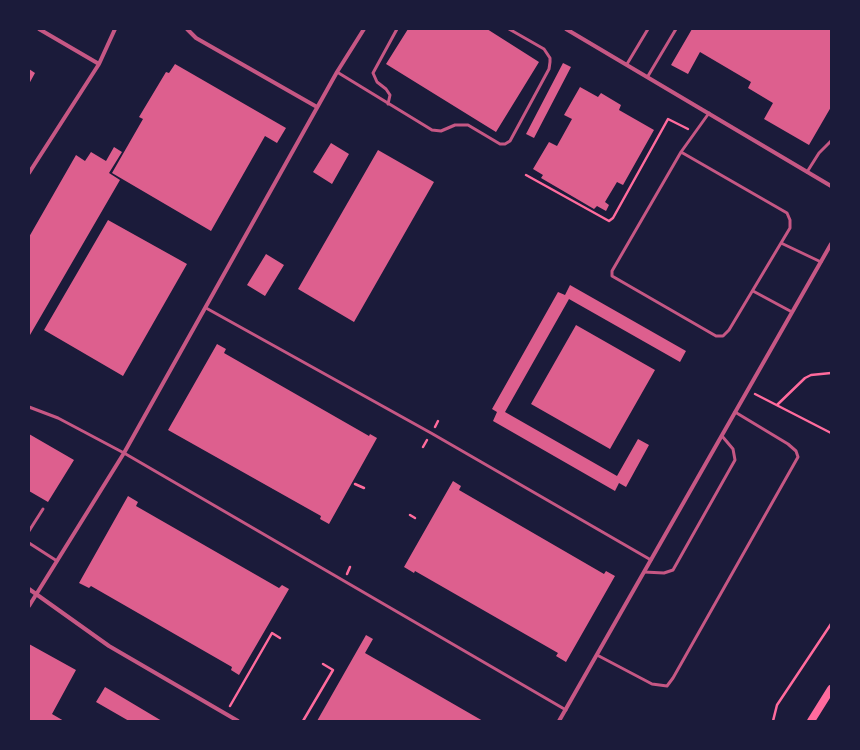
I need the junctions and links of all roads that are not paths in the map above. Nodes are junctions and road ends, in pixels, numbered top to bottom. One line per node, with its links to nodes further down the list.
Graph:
1 (39, 29): 10 (street)
2 (115, 29): 10 (street)
3 (187, 29): 15 (street)
4 (364, 29): 12 (street)
5 (397, 29): 14 (lane)
6 (509, 29): 14 (lane)
7 (566, 29): 11 (street)
8 (648, 29): 11 (lane)
9 (676, 29): 13 (lane)
10 (99, 64): 20 (street)
11 (627, 64): 13 (street)
12 (337, 72): 14 (lane); 15 (street)
13 (648, 76): 16 (street)
14 (388, 104)
15 (317, 107): 26 (street)
16 (709, 112): 18 (lane); 19 (street)
17 (831, 141): 19 (lane)
18 (681, 152): 22 (lane); 25 (lane)
19 (807, 172): 21 (street)
20 (29, 173)
21 (831, 186)
22 (781, 243): 24 (lane); 25 (lane)
23 (831, 244): 24 (street)
24 (821, 262): 27 (street)
25 (754, 291): 27 (lane)
26 (206, 308): 31 (street); 35 (lane)
27 (792, 312): 29 (street)
28 (29, 407): 31 (lane)
29 (736, 412): 30 (street); 41 (lane)
30 (722, 436): 35 (street); 37 (lane)
31 (124, 453): 36 (street); 43 (lane)
32 (43, 509): 33 (lane)
33 (29, 531)
34 (29, 543): 36 (lane)
35 (651, 560): 37 (street)
36 (57, 561): 39 (street)
37 (644, 572): 41 (street)
38 (29, 589): 39 (street)
39 (36, 594): 40 (street); 44 (street)
40 (29, 606)
41 (597, 655): 43 (street)
42 (831, 689): 46 (main road)
43 (566, 710): 45 (street)
44 (238, 721)
45 (559, 721)
46 (811, 721)

